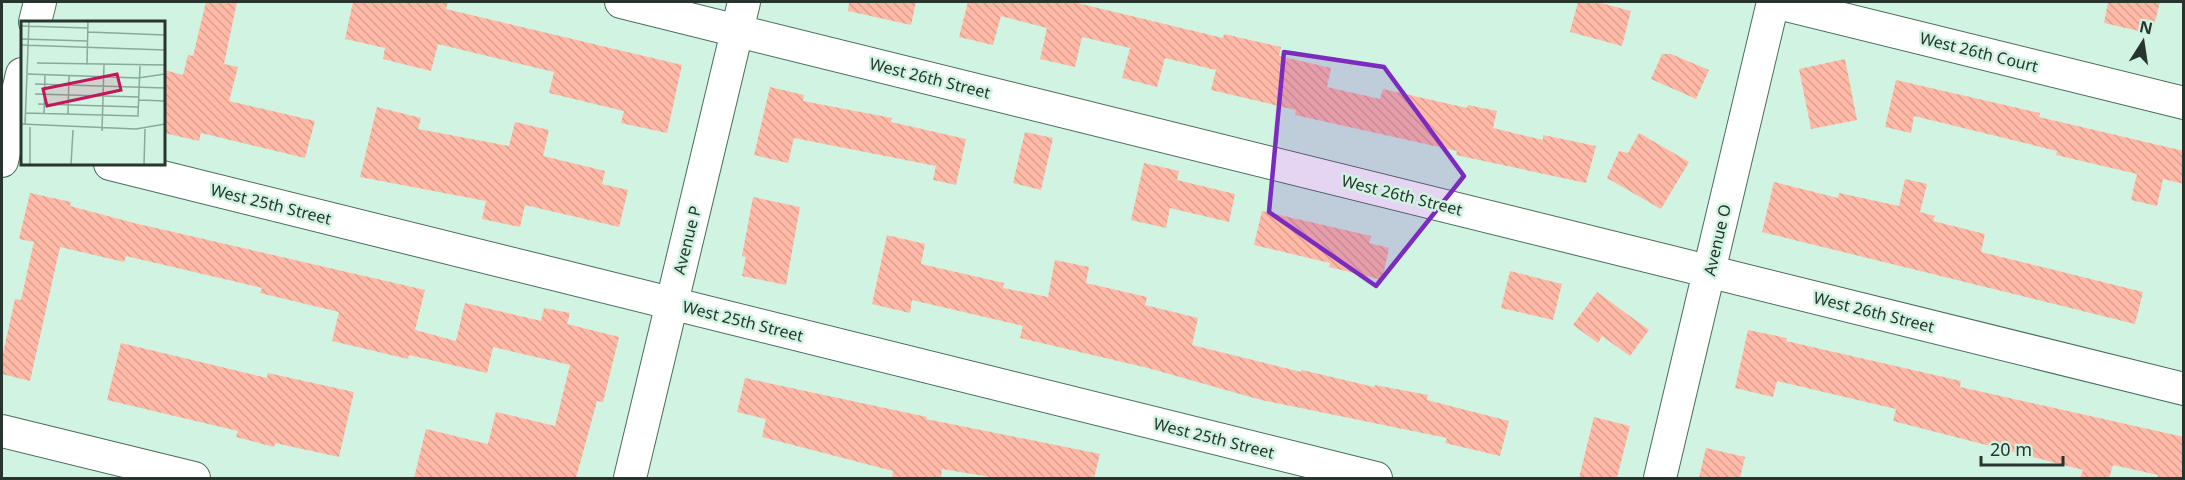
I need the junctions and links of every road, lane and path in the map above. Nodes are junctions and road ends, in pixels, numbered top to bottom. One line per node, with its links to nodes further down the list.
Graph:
1 (40, 2): 6 (street)
2 (621, 2): 5 (street, West 26th Street)
3 (1773, 2): 9 (street, West 26th Court); 12 (street, Avenue O)
4 (1829, 2): 8 (street, West 26th Court)
5 (741, 16): 12 (street, West 26th Street); 13 (street, Avenue P)
6 (35, 21)
7 (21, 79): 10 (street)
8 (2184, 89)
9 (2184, 104)
10 (8, 144)
11 (114, 165): 13 (street, West 25th Street)
12 (1710, 272): 14 (street, West 26th Street); 19 (street, Avenue O)
13 (672, 303): 17 (street, Avenue P); 18 (street, West 25th Street)
14 (2184, 389)
15 (2, 431): 16 (street)
16 (194, 478)
17 (630, 478)
18 (1376, 478)
19 (1660, 478)

